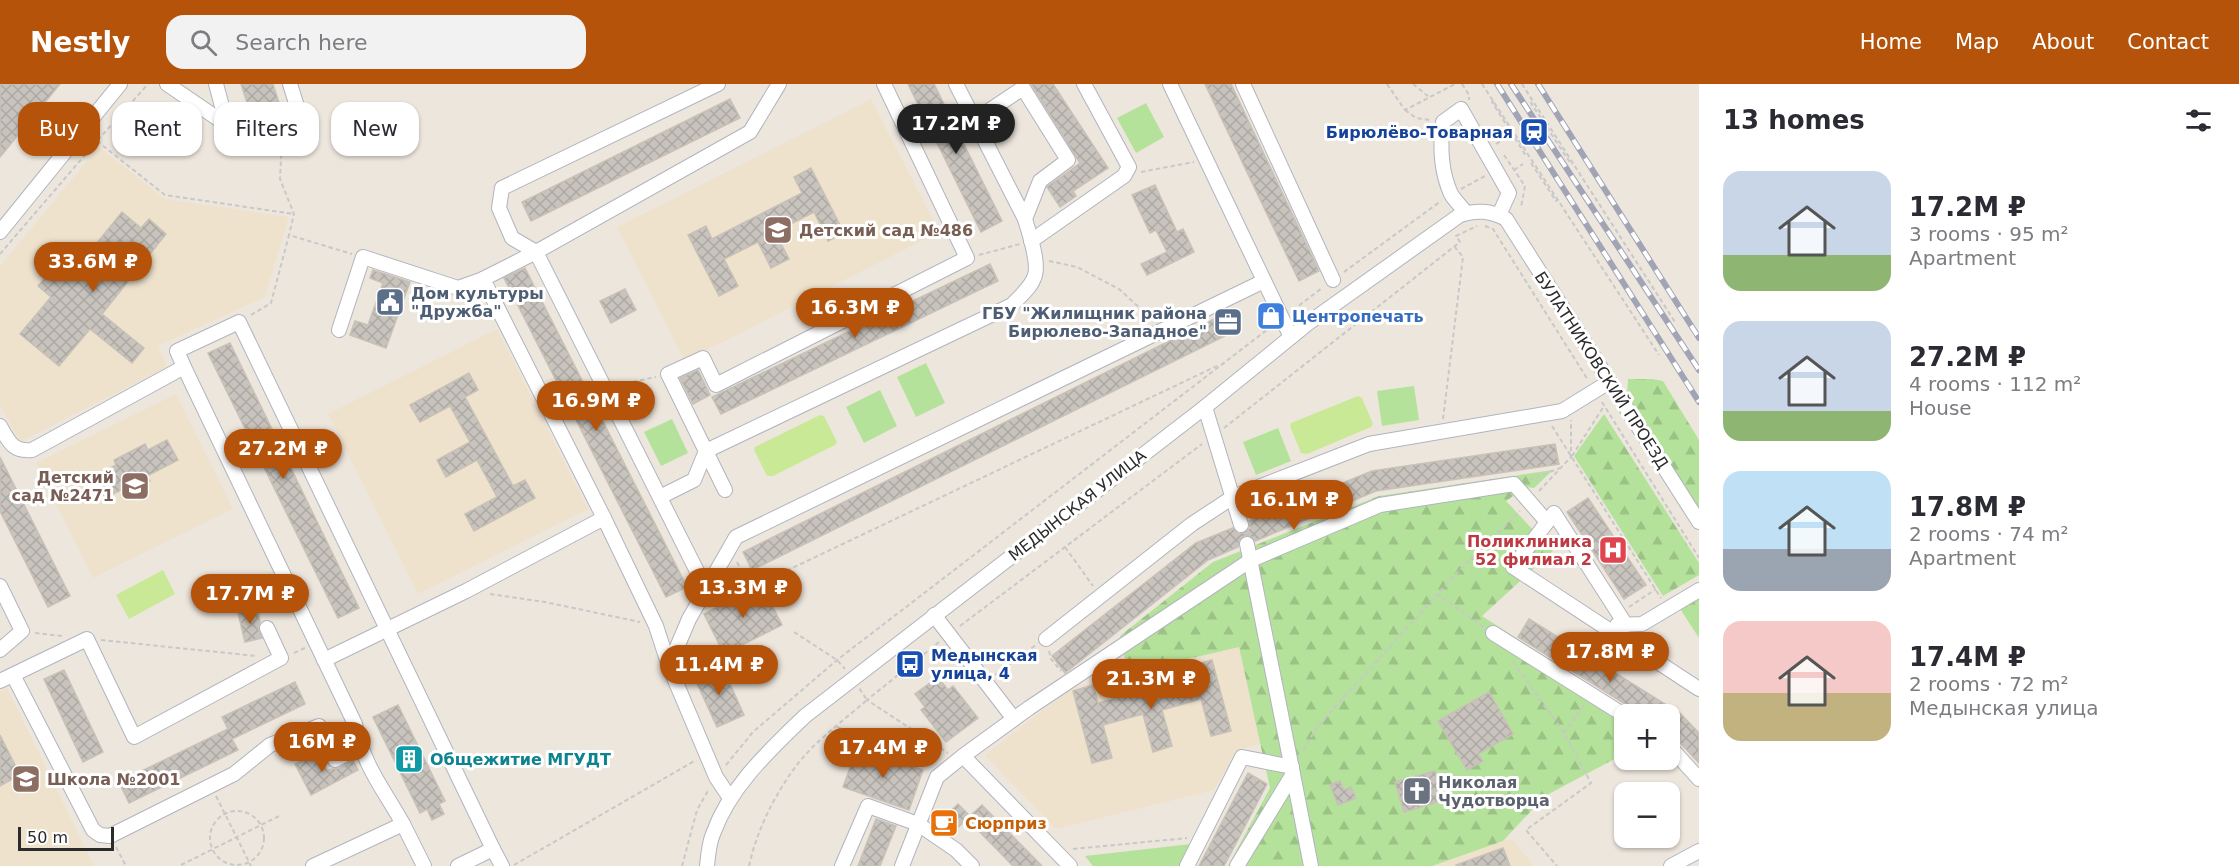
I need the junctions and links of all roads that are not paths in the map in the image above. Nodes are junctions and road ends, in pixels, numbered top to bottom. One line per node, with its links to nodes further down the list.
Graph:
1 (120, 84): 19 (street)
2 (167, 84): 14 (street)
3 (216, 84): 12 (street)
4 (290, 84): 13 (street)
5 (718, 84): 21 (street)
6 (884, 84): 31 (street)
7 (956, 84): 15 (street)
8 (1084, 84): 20 (street)
9 (1170, 84): 24 (street)
10 (1243, 84): 23 (street)
11 (777, 85): 21 (street)
12 (221, 102)
13 (296, 102)
14 (214, 116)
15 (975, 120): 18 (street); 18 (street)
16 (1466, 213): 17 (street, МЕДЫНСКАЯ УЛИЦА); 17 (street); 26 (street, МЕДЫНСКАЯ УЛИЦА)
17 (1502, 217): 28 (street, БУЛАТНИКОВСКИЙ ПРОЕЗД)
18 (1024, 219): 20 (street)
19 (0, 232)
20 (1031, 240): 31 (street)
21 (536, 252): 22 (street); 33 (street)
22 (483, 279): 25 (street); 35 (street)
23 (1333, 280)
24 (1264, 281): 26 (street); 42 (street)
25 (339, 330)
26 (1291, 337): 29 (street, МЕДЫНСКАЯ УЛИЦА)
27 (184, 367): 30 (street); 48 (street); 52 (street)
28 (1609, 382): 34 (street); 37 (street, БУЛАТНИКОВСКИЙ ПРОЕЗД)
29 (1205, 407): 34 (street); 44 (street, МЕДЫНСКАЯ УЛИЦА)
30 (1, 429)
31 (706, 451): 32 (street); 33 (street)
32 (724, 490)
33 (660, 497): 42 (street)
34 (1233, 498): 38 (street); 50 (street)
35 (604, 518): 48 (street); 53 (street)
36 (1547, 522): 40 (street); 45 (street); 46 (street)
37 (1699, 522)
38 (1241, 525)
39 (1246, 544): 40 (street)
40 (1251, 560): 57 (street); 61 (street)
41 (0, 586): 51 (street)
42 (706, 589): 53 (street)
43 (1699, 590): 45 (street)
44 (934, 615): 57 (street); 63 (street, МЕДЫНСКАЯ УЛИЦА)
45 (1622, 619): 46 (street)
46 (1603, 626): 55 (street)
47 (267, 628): 54 (street)
48 (388, 630): 52 (street); 66 (street)
49 (1492, 633): 56 (street)
50 (1046, 639)
51 (0, 650)
52 (324, 660): 58 (street)
53 (669, 666): 63 (street)
54 (6, 678): 58 (street)
55 (1699, 689)
56 (1614, 708)
57 (1014, 719): 59 (street)
58 (360, 747): 64 (street)
59 (960, 758): 65 (street); 76 (street)
60 (1680, 758): 62 (street)
61 (1292, 771): 77 (street); 78 (street); 79 (street)
62 (1699, 779)
63 (730, 798): 72 (street, МЕДЫНСКАЯ УЛИЦА)
64 (403, 824): 68 (street); 69 (street)
65 (918, 824): 73 (street); 74 (street); 75 (street)
66 (493, 849): 70 (street); 71 (street)
67 (1699, 851): 80 (street)
68 (313, 866)
69 (424, 866)
70 (459, 866)
71 (502, 866)
72 (706, 866)
73 (842, 866)
74 (902, 866)
75 (972, 866)
76 (1070, 866)
77 (1187, 866)
78 (1238, 866)
79 (1311, 866)
80 (1671, 866)

